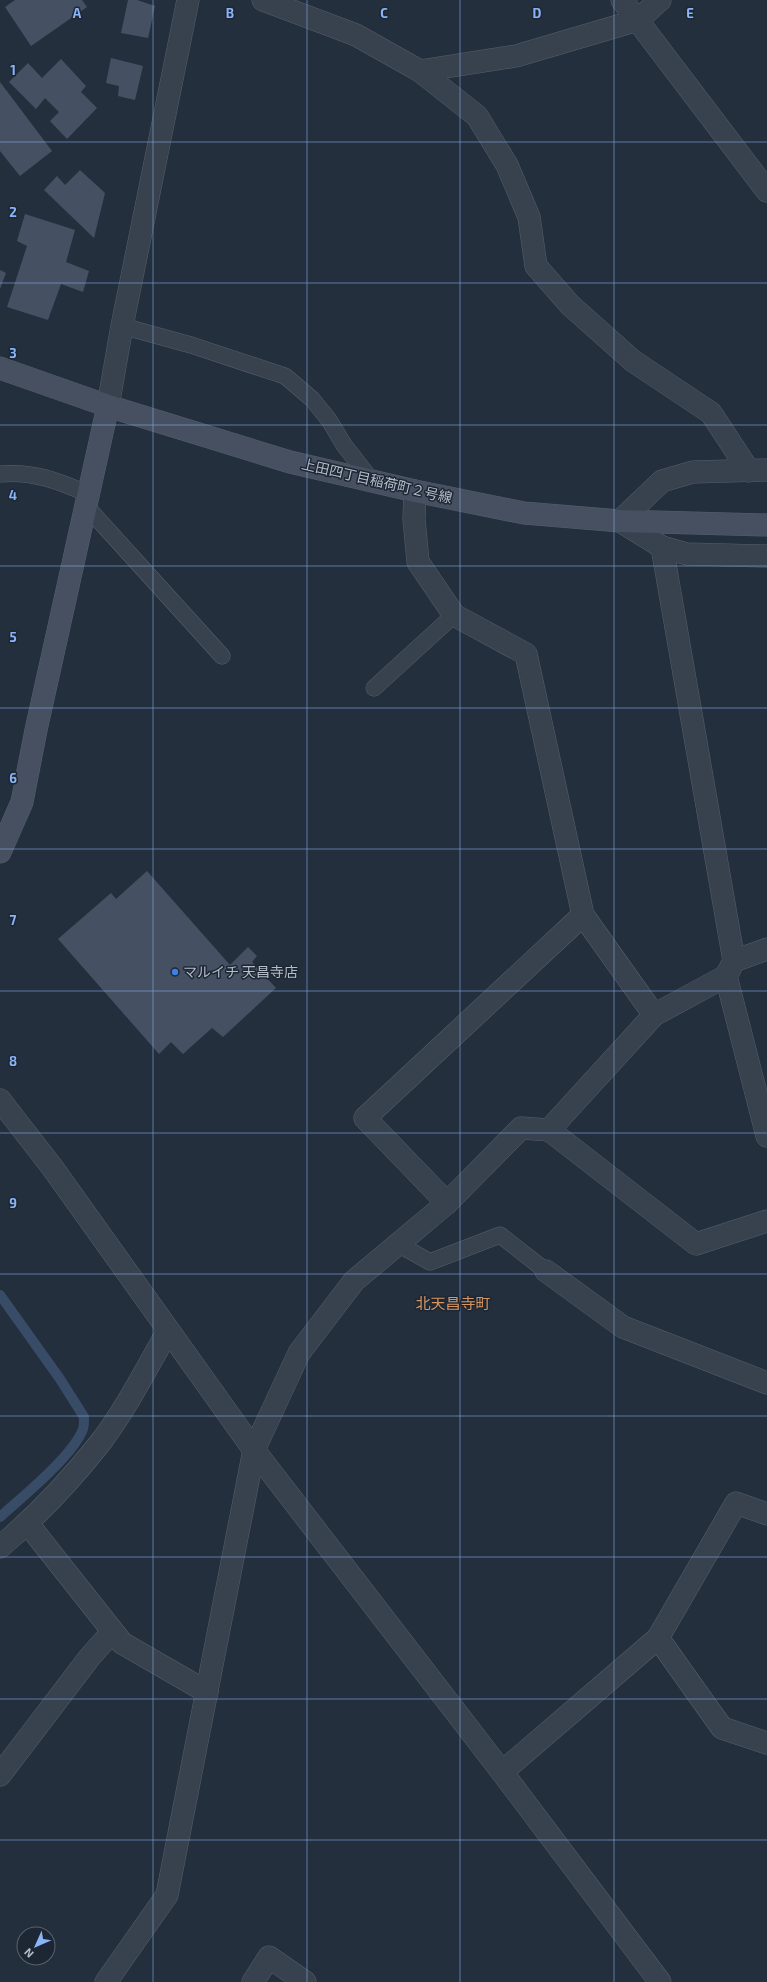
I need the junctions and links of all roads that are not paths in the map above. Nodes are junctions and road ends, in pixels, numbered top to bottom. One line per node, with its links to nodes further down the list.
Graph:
1 (188, 0): 8 (street)
2 (264, 0): 6 (street)
3 (622, 0): 5 (street)
4 (660, 0): 5 (street)
5 (638, 20): 6 (street); 7 (street)
6 (420, 71): 11 (street)
7 (767, 191)
8 (122, 326): 10 (street); 13 (lane)
9 (0, 368): 10 (street, 上田四丁目稲荷町２号線)
10 (108, 406): 13 (street, 上田四丁目稲荷町２号線); 15 (street)
11 (758, 471): 16 (street)
12 (0, 474): 15 (lane)
13 (372, 481): 14 (street, 上田四丁目稲荷町２号線)
14 (415, 491): 16 (street, 上田四丁目稲荷町２号線); 20 (street)
15 (87, 500): 21 (lane); 23 (street)
16 (620, 521): 17 (street, 上田四丁目稲荷町２号線); 18 (street)
17 (767, 525)
18 (662, 547): 19 (street); 26 (street)
19 (767, 556)
20 (454, 615): 22 (lane); 24 (street)
21 (222, 656)
22 (374, 688)
23 (0, 852)
24 (583, 915): 27 (street); 31 (street)
25 (767, 949): 26 (street)
26 (730, 968): 27 (street); 30 (street)
27 (654, 1015): 29 (street)
28 (0, 1100): 35 (street)
29 (549, 1130): 31 (street); 32 (street)
30 (767, 1136)
31 (447, 1203): 33 (street)
32 (767, 1222)
33 (398, 1244): 34 (lane); 37 (street)
34 (546, 1271): 36 (street)
35 (168, 1331): 37 (street); 39 (street)
36 (767, 1383)
37 (254, 1450): 43 (street); 45 (street)
38 (767, 1514): 42 (street)
39 (28, 1524): 40 (street); 41 (street)
40 (0, 1547)
41 (112, 1632): 43 (street); 46 (street)
42 (658, 1638): 44 (street); 45 (street)
43 (207, 1692): 47 (street)
44 (767, 1742)
45 (502, 1772): 50 (street)
46 (0, 1775)
47 (106, 1982)
48 (253, 1982): 49 (street)
49 (305, 1982)
50 (660, 1982)

